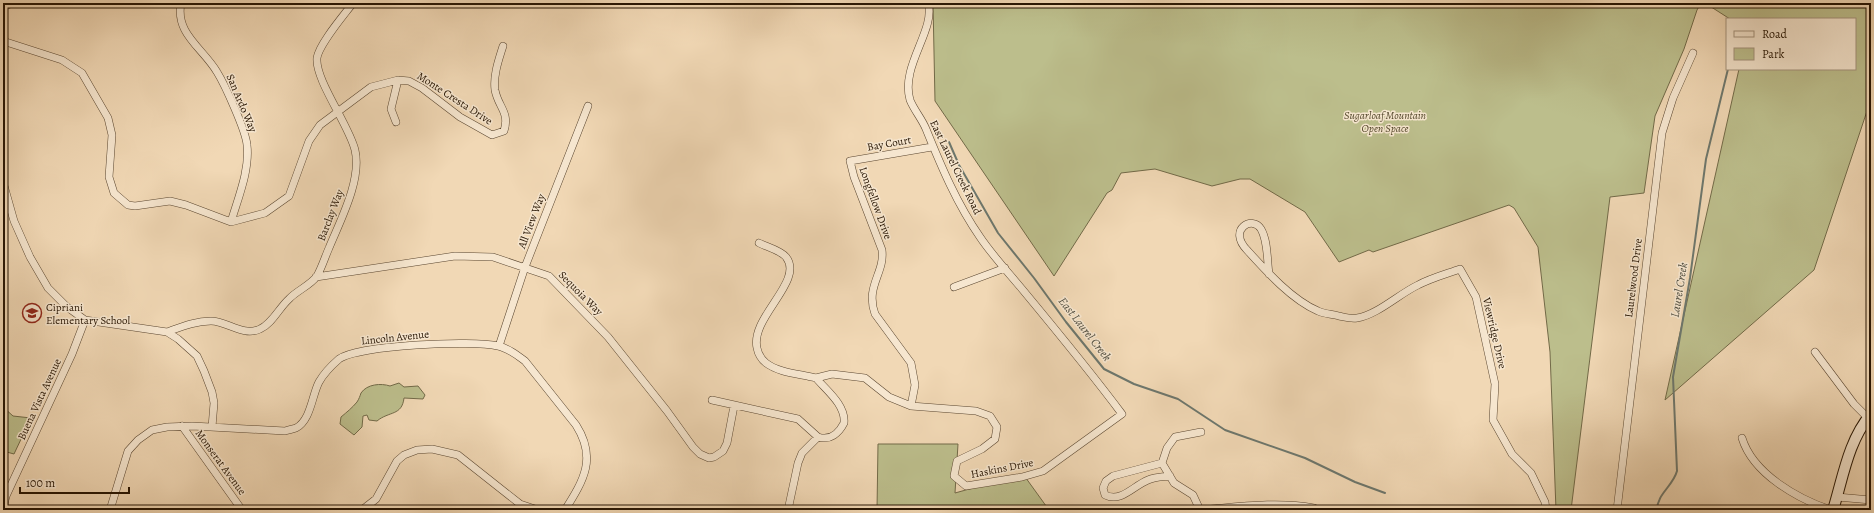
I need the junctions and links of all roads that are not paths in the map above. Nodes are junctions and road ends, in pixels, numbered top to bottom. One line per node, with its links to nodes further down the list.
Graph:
1 (12, 3): 5 (street)
2 (181, 3): 16 (street, San Ardo Way)
3 (353, 3): 11 (street, Barclay Way)
4 (928, 3): 13 (street, East Laurel Creek Road)
5 (3, 7)
6 (3, 41): 16 (street)
7 (503, 46): 9 (street, Monte Cresta Drive)
8 (1693, 53): 53 (street, Laurelwood Drive)
9 (398, 80): 11 (street); 12 (street)
10 (588, 106): 18 (street, All View Way)
11 (339, 112): 16 (street); 21 (street, Barclay Way)
12 (396, 122)
13 (932, 147): 14 (street, Bay Court); 19 (street, East Laurel Creek Road)
14 (850, 161): 30 (street, Longfellow Drive)
15 (3, 182): 23 (street)
16 (231, 222)
17 (759, 243): 27 (street)
18 (525, 267): 21 (street, Sequoia Way); 25 (street, All View Way); 29 (street, Sequoia Way)
19 (1005, 268): 22 (street); 31 (street, East Laurel Creek Road)
20 (1269, 274): 20 (street, Viewridge Drive); 52 (street, Viewridge Drive)
21 (316, 277): 24 (street, Barclay Way)
22 (954, 287)
23 (85, 320): 24 (street, Monserat Avenue); 40 (street, Buena Vista Avenue)
24 (167, 332): 34 (street, Monserat Avenue)
25 (499, 346): 34 (street, Lincoln Avenue); 49 (street, Lincoln Avenue)
26 (1815, 352): 32 (street)
27 (816, 378): 30 (street, Haskins Drive); 36 (street)
28 (712, 400): 29 (street)
29 (734, 406): 36 (street)
30 (911, 406): 31 (street, Haskins Drive)
31 (1122, 414)
32 (1870, 416): 41 (main road)
33 (182, 426): 34 (street, Lincoln Avenue); 45 (street, Lincoln Avenue); 46 (street, Monserat Avenue)
34 (212, 427)
35 (1201, 432): 38 (street)
36 (818, 437): 50 (street)
37 (1742, 438): 54 (street)
38 (1162, 463): 39 (street); 39 (street)
39 (1170, 476): 51 (street)
40 (5, 496): 44 (street, Buena Vista Avenue)
41 (1837, 497): 42 (street); 54 (main road)
42 (1871, 500)
43 (1314, 508): 51 (street)
44 (3, 509)
45 (110, 510)
46 (242, 510)
47 (362, 510): 48 (street)
48 (538, 510)
49 (565, 510)
50 (788, 510)
51 (1200, 510)
52 (1546, 510)
53 (1617, 510)
54 (1832, 510)

